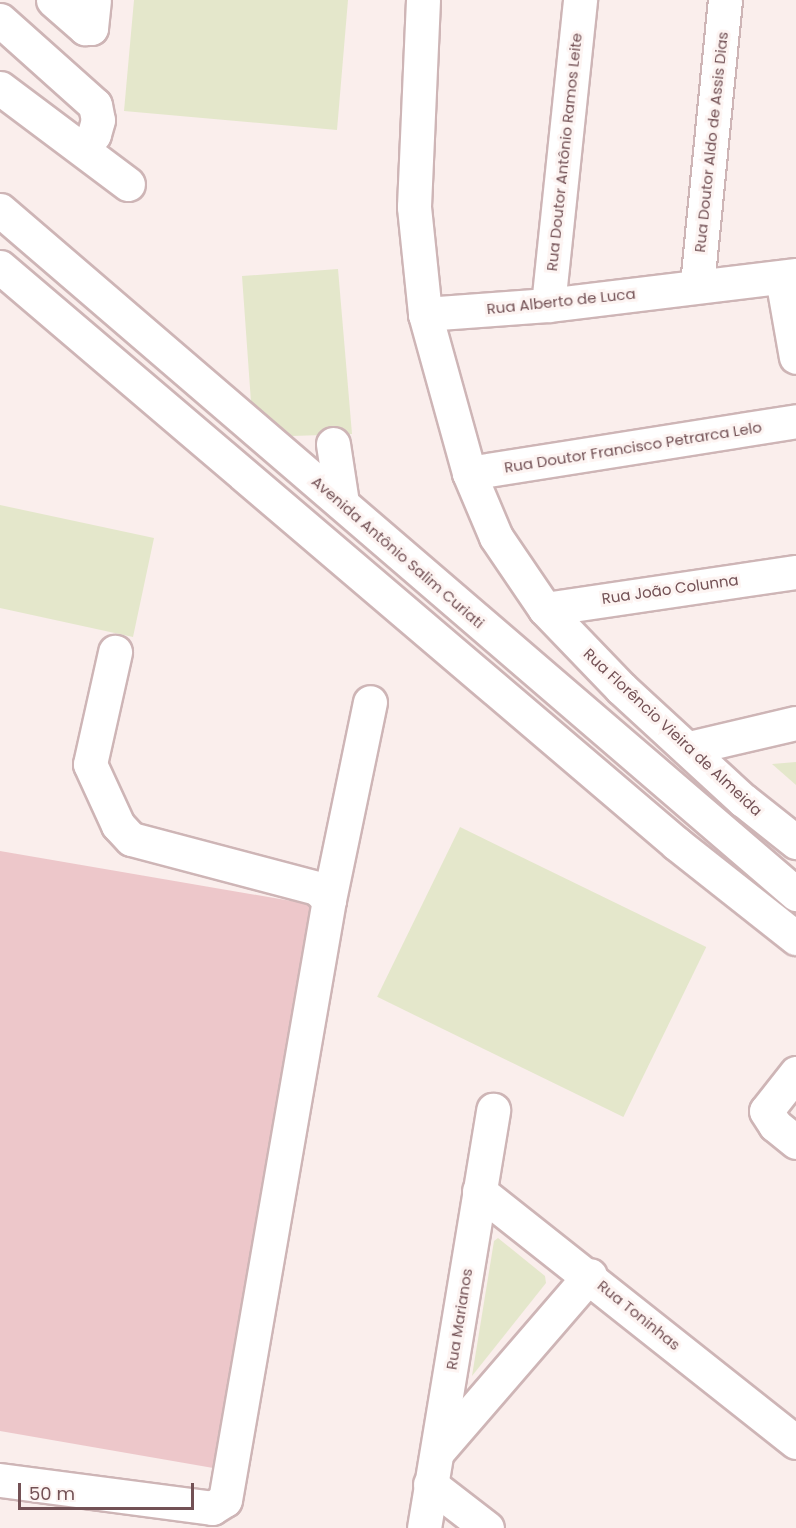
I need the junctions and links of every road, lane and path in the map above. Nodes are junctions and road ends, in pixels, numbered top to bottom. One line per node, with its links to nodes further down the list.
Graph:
1 (53, 0): 2 (street)
2 (94, 0)
3 (423, 0): 16 (street, Rua Florêncio Vieira de Almeida)
4 (580, 0): 15 (street, Rua Doutor Antônio Ramos Leite)
5 (725, 0): 14 (street, Rua Doutor Aldo de Assis Dias)
6 (0, 20): 8 (street)
7 (1, 92): 8 (street)
8 (84, 148): 9 (street)
9 (128, 184)
10 (0, 210): 13 (street, Avenida Antônio Salim Curiati)
11 (0, 267): 17 (street)
12 (789, 276): 14 (street, Rua Alberto de Luca); 18 (street)
13 (87, 285): 17 (street); 22 (street, Avenida Antônio Salim Curiati)
14 (697, 285): 15 (street, Rua Alberto de Luca)
15 (549, 304): 16 (street, Rua Alberto de Luca)
16 (425, 314): 21 (street, Rua Florêncio Vieira de Almeida)
17 (60, 318): 32 (street)
18 (796, 357)
19 (796, 421): 21 (street, Rua Doutor Francisco Petrarca Lelo)
20 (333, 444): 22 (street)
21 (469, 473): 24 (street, Rua Florêncio Vieira de Almeida)
22 (342, 503): 30 (street, Avenida Antônio Salim Curiati)
23 (796, 572): 24 (street, Rua João Colunna)
24 (545, 609): 28 (street, Rua Florêncio Vieira de Almeida)
25 (115, 652): 31 (street)
26 (370, 702): 31 (street)
27 (796, 723): 28 (street)
28 (689, 748): 29 (street, Rua Florêncio Vieira de Almeida)
29 (796, 843)
30 (796, 894)
31 (329, 900): 40 (street)
32 (796, 938)
33 (796, 1073): 35 (street)
34 (493, 1110): 36 (street, Rua Marianos)
35 (796, 1142)
36 (479, 1191): 37 (street, Rua Toninhas); 39 (street, Rua Marianos)
37 (590, 1275): 38 (street, Rua Toninhas); 39 (street)
38 (796, 1442)
39 (439, 1450): 41 (street, Rua Marianos)
40 (0, 1480)
41 (430, 1484): 42 (street, Rua Marianos); 43 (street)
42 (424, 1528)
43 (487, 1528)

